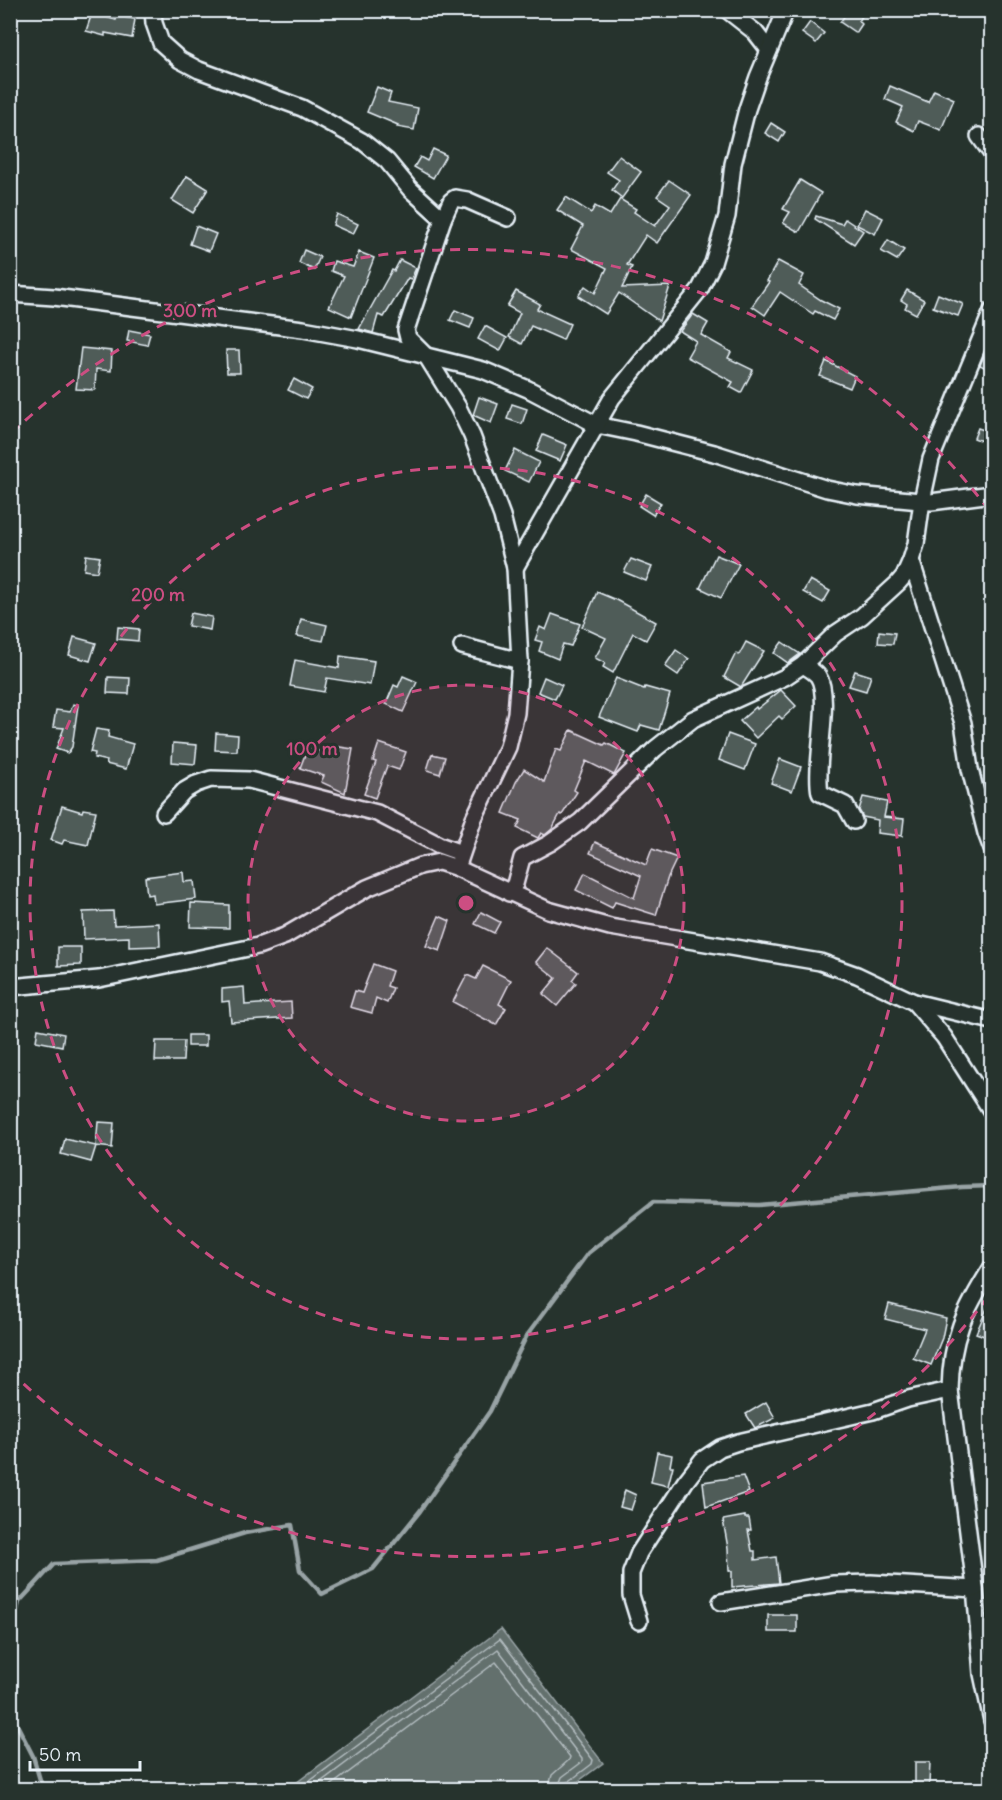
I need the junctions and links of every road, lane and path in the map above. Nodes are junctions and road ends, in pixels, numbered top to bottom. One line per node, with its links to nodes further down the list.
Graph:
1 (153, 10): 8 (street)
2 (728, 10): 4 (street)
3 (786, 10): 4 (street)
4 (769, 50): 12 (street)
5 (979, 136): 6 (street)
6 (992, 154)
7 (508, 218): 8 (street)
8 (443, 219): 11 (street)
9 (10, 294): 11 (street)
10 (992, 311): 14 (street)
11 (427, 357): 12 (street); 16 (street)
12 (597, 425): 14 (street); 16 (street)
13 (992, 494): 14 (street)
14 (922, 501): 15 (street)
15 (911, 560): 19 (street); 22 (street)
16 (515, 568): 18 (street)
17 (462, 646): 18 (street)
18 (520, 661): 23 (street)
19 (803, 665): 21 (street); 24 (street)
20 (164, 813): 23 (street)
21 (854, 820)
22 (992, 849)
23 (459, 861): 24 (street); 25 (street)
24 (509, 893): 26 (street)
25 (10, 987)
26 (914, 1002): 27 (street); 28 (street)
27 (992, 1021)
28 (992, 1112)
29 (992, 1268): 30 (street)
30 (950, 1390): 31 (street); 33 (street)
31 (975, 1589): 32 (street); 34 (street)
32 (721, 1602)
33 (639, 1621)
34 (992, 1721)

